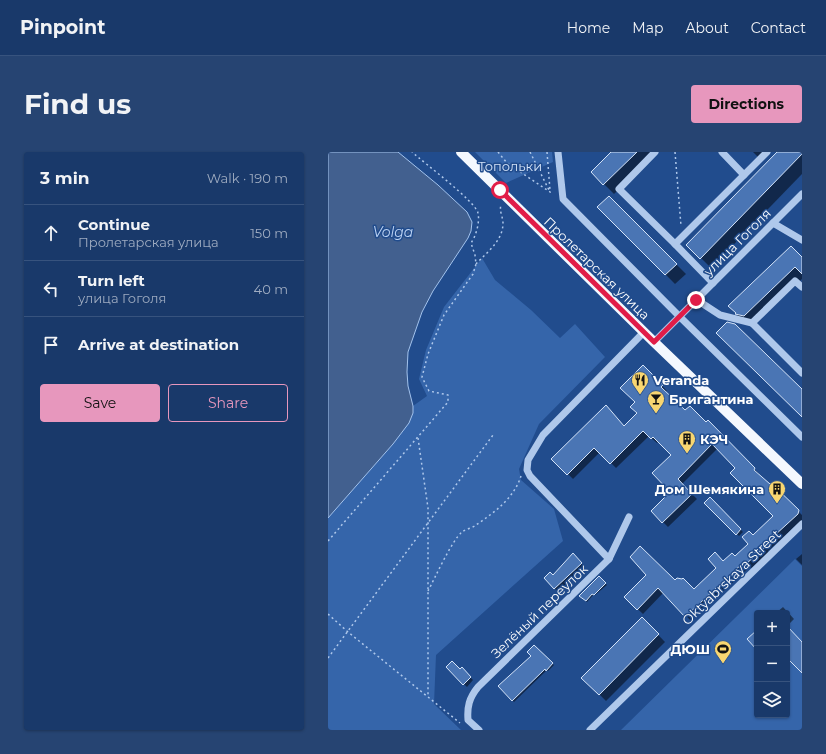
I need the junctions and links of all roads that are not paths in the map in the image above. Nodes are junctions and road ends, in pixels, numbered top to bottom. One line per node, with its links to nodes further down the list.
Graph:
1 (461, 152): 16 (main road, Пролетарская улица)
2 (655, 152): 10 (street)
3 (722, 152): 6 (street)
4 (767, 152): 6 (street)
5 (559, 153): 14 (street)
6 (744, 175): 10 (street)
7 (802, 194): 8 (street, улица Гоголя)
8 (773, 223): 9 (street); 11 (street, улица Гоголя)
9 (802, 240)
10 (675, 244): 11 (street)
11 (714, 283): 13 (street, улица Гоголя)
12 (802, 287): 15 (street)
13 (696, 300): 14 (street, улица Гоголя); 15 (street)
14 (680, 317): 17 (street, улица Гоголя); 19 (street)
15 (752, 323): 18 (street)
16 (644, 332): 17 (main road, Пролетарская улица); 23 (street)
17 (654, 342): 20 (main road, Пролетарская улица)
18 (802, 374)
19 (802, 437)
20 (802, 484)
21 (630, 516): 23 (street, Зелёный переулок)
22 (802, 524): 25 (street, Oktyabrskaya Street)
23 (608, 559): 24 (street, Зелёный переулок)
24 (479, 730)
25 (590, 730)

